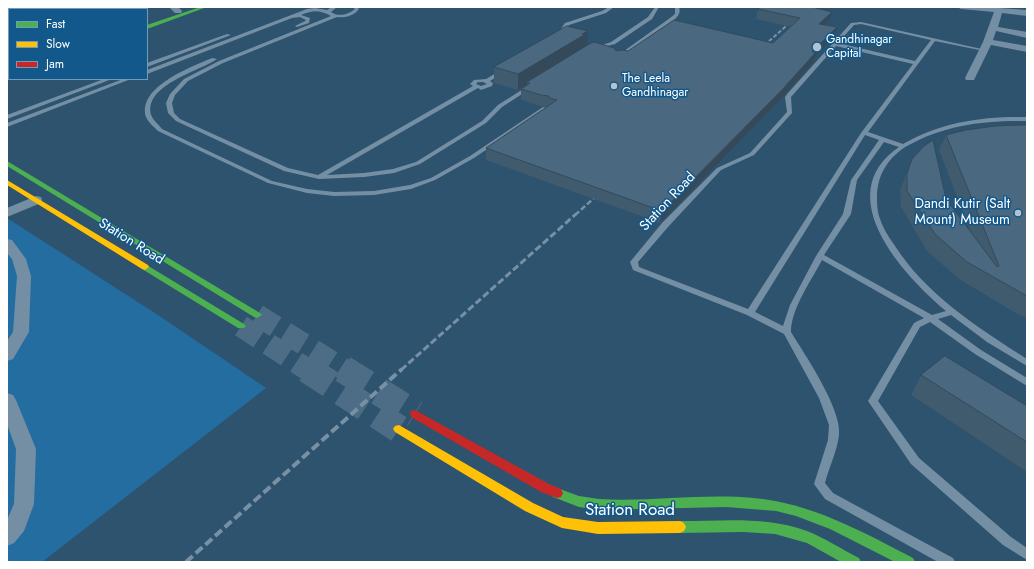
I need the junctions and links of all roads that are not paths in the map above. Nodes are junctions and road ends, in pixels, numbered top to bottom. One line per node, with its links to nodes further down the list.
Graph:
1 (189, 7): 11 (street)
2 (205, 7): 19 (street)
3 (304, 7): 30 (lane)
4 (318, 7): 12 (lane)
5 (335, 7): 14 (lane)
6 (354, 7): 16 (lane)
7 (612, 7): 23 (lane)
8 (657, 7): 27 (lane)
9 (677, 7): 28 (lane)
10 (961, 7): 13 (street)
11 (175, 9): 18 (street)
12 (309, 10): 14 (lane); 17 (lane)
13 (999, 10): 15 (street); 20 (street)
14 (328, 12): 16 (lane)
15 (1027, 13)
16 (336, 16): 47 (lane)
17 (292, 17): 32 (lane); 37 (lane)
18 (148, 21)
19 (148, 27)
20 (992, 28): 21 (street); 25 (street)
21 (1027, 35)
22 (934, 39): 24 (lane); 25 (lane); 29 (lane)
23 (553, 40)
24 (834, 44): 29 (lane); 54 (lane, Station Road)
25 (986, 46): 26 (street); 33 (street)
26 (1026, 49)
27 (591, 50)
28 (617, 58)
29 (916, 62): 43 (lane)
30 (148, 65)
31 (508, 68): 47 (lane)
32 (148, 72)
33 (970, 78)
34 (106, 80): 38 (lane)
35 (125, 80): 39 (lane)
36 (538, 82): 47 (lane)
37 (545, 108)
38 (9, 115)
39 (23, 118): 41 (lane); 42 (lane)
40 (1027, 119): 45 (lane)
41 (7, 125)
42 (7, 132)
43 (864, 133): 44 (lane); 54 (lane)
44 (883, 139): 45 (lane); 52 (lane)
45 (903, 146): 53 (lane)
46 (7, 163): 55 (street)
47 (319, 177)
48 (7, 182): 49 (street, Station Road)
49 (36, 200): 50 (street); 57 (street, Station Road)
50 (7, 213)
51 (7, 243): 59 (street)
52 (820, 256): 56 (lane); 58 (lane)
53 (951, 312): 56 (lane); 60 (lane)
54 (750, 313): 58 (lane, Station Road)
55 (257, 315)
56 (930, 318): 61 (lane); 66 (lane)
57 (240, 326)
58 (787, 332): 69 (lane)
59 (7, 355)
60 (1027, 363)
61 (1027, 383)
62 (7, 400): 65 (street)
63 (415, 414): 68 (street)
64 (399, 429): 67 (street, Station Road)
65 (7, 536)
66 (1027, 555)
67 (854, 562)
68 (908, 562)
69 (949, 562)

